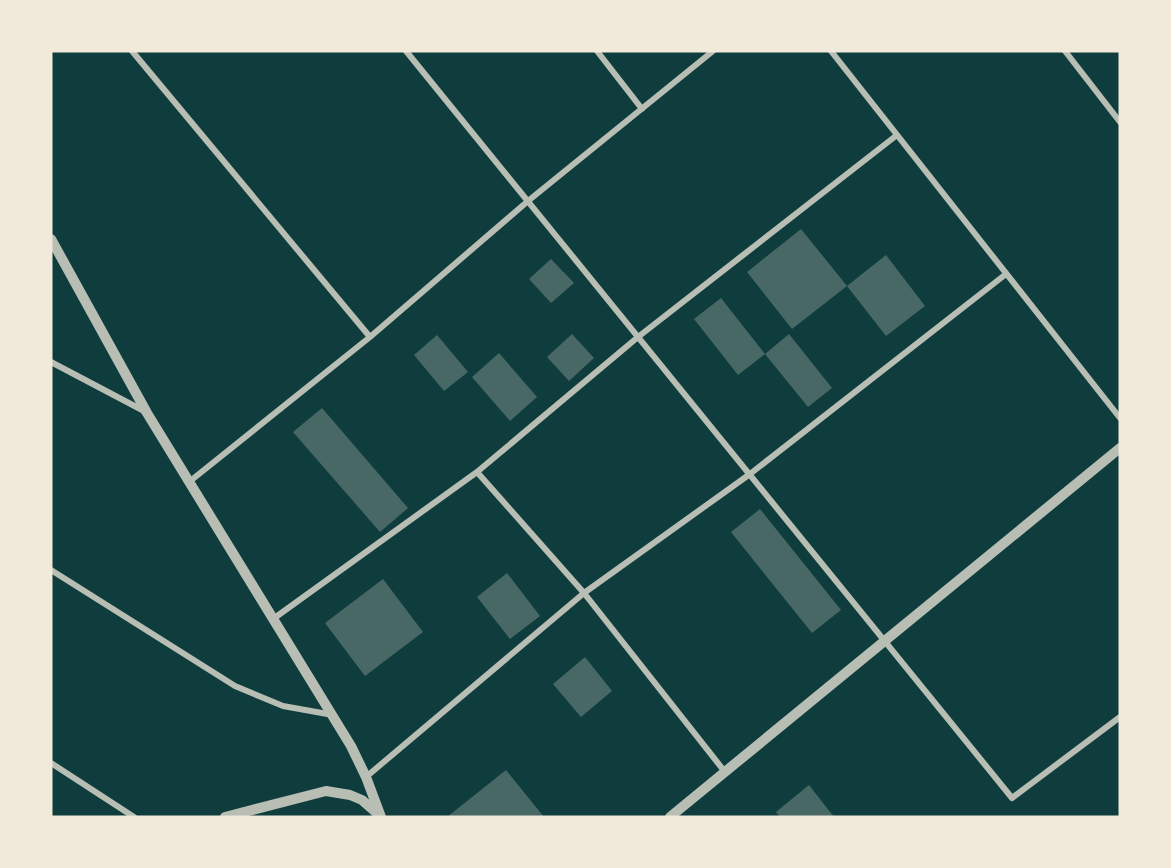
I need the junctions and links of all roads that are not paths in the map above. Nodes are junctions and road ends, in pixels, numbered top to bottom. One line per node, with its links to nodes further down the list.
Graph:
1 (132, 51): 13 (street)
2 (406, 51): 10 (street)
3 (597, 51): 7 (street)
4 (713, 51): 7 (street)
5 (831, 51): 9 (street)
6 (1065, 51): 8 (street)
7 (642, 109): 10 (street)
8 (1120, 122)
9 (897, 135): 12 (street); 14 (street)
10 (528, 201): 13 (street); 14 (street)
11 (51, 239): 16 (street)
12 (1006, 274): 17 (street); 20 (street)
13 (370, 337): 21 (street)
14 (639, 337): 19 (street); 20 (street)
15 (51, 362): 16 (street)
16 (147, 413): 21 (street)
17 (1120, 418)
18 (1120, 448): 25 (street)
19 (477, 472): 23 (street); 24 (street)
20 (750, 474): 23 (street); 25 (street)
21 (189, 482): 24 (street)
22 (51, 570): 26 (street)
23 (584, 593): 29 (street); 30 (street)
24 (273, 619): 26 (street)
25 (885, 640): 27 (street); 29 (street)
26 (334, 715): 30 (street)
27 (1120, 717)
28 (51, 763): 31 (street)
29 (725, 772): 34 (street)
30 (366, 777): 33 (street)
31 (134, 817)
32 (225, 817): 33 (street)
33 (381, 817)
34 (670, 817)

